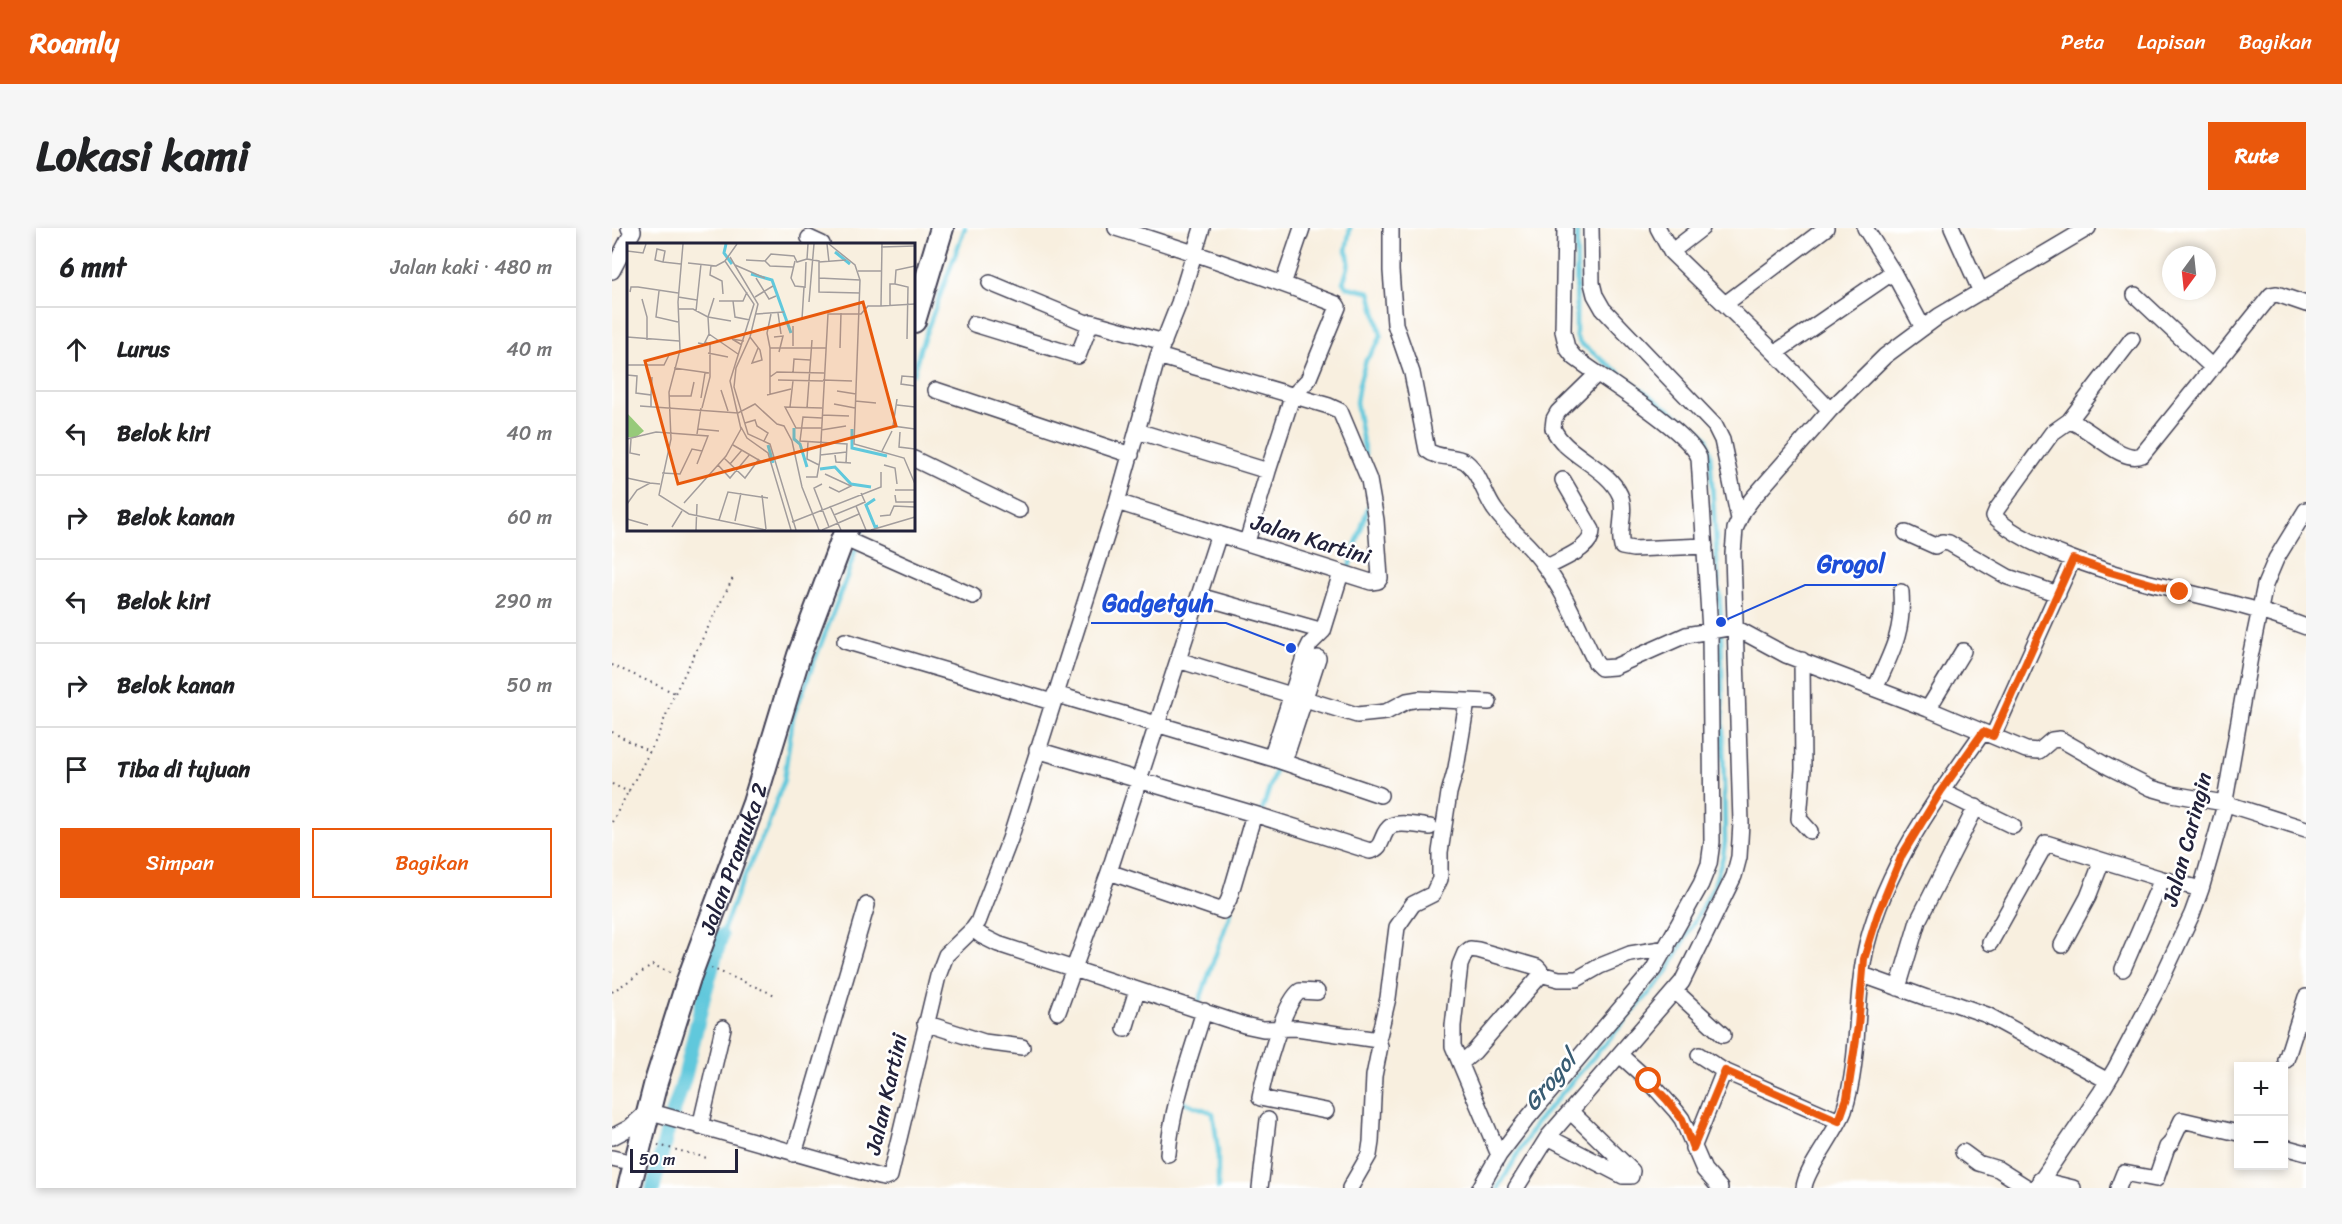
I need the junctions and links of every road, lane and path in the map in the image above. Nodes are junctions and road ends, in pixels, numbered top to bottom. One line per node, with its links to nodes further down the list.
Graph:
1 (629, 228): 17 (street)
2 (942, 228): 21 (main road)
3 (1116, 228): 16 (street)
4 (1202, 228): 16 (street, Jalan Kartini)
5 (1302, 228): 20 (street)
6 (1391, 228): 54 (street)
7 (1565, 228): 34 (street)
8 (1592, 228): 47 (street)
9 (1658, 228): 15 (street)
10 (1702, 228): 15 (street)
11 (1826, 228): 24 (street)
12 (1865, 228): 18 (street)
13 (1952, 228): 22 (street)
14 (2088, 228): 22 (street)
15 (1671, 252): 24 (street)
16 (1195, 253): 20 (street); 31 (street, Jalan Kartini)
17 (612, 272)
18 (1893, 272): 29 (street); 32 (street)
19 (990, 283): 28 (street, Jalan Kartini)
20 (1283, 284): 36 (street)
21 (918, 286): 26 (main road)
22 (1981, 292): 29 (street)
23 (2135, 295): 33 (street)
24 (1725, 304): 32 (street)
25 (2306, 304): 33 (street)
26 (915, 312)
27 (974, 324): 28 (street)
28 (1089, 324): 31 (street, Jalan Kartini)
29 (1923, 328): 37 (street)
30 (2132, 339): 38 (street)
31 (1161, 349): 36 (street, Jalan Kartini); 39 (street, Jalan Kartini)
32 (1775, 353): 37 (street)
33 (2212, 367): 38 (street)
34 (1597, 374): 52 (street); 52 (street)
35 (936, 390): 40 (street)
36 (1292, 397): 42 (street); 55 (street, Jalan Kartini)
37 (1830, 410): 47 (street)
38 (2069, 421): 53 (street)
39 (1137, 431): 40 (street, Jalan Kartini); 42 (street)
40 (1131, 455): 44 (street, Jalan Kartini)
41 (915, 459): 45 (street)
42 (1268, 471): 51 (street)
43 (1563, 480): 54 (street)
44 (1117, 502): 49 (street, Jalan Kartini); 75 (street, Jalan Kartini)
45 (1019, 510)
46 (2306, 510): 61 (street, Jalan Caringin)
47 (1739, 519): 62 (street)
48 (1906, 532): 58 (street)
49 (1219, 534): 51 (street, Jalan Kartini); 60 (street)
50 (852, 539): 59 (street); 112 (main road, Jalan Pramuka 2)
51 (1247, 542): 55 (street, Jalan Kartini)
52 (1705, 546): 64 (street)
53 (2073, 559): 58 (street); 61 (street)
54 (1546, 568): 64 (street)
55 (1345, 574): 65 (street)
56 (734, 576): 73 (path)
57 (1901, 592): 72 (street)
58 (2058, 594): 81 (street)
59 (973, 596)
60 (1199, 596): 65 (street); 69 (street)
61 (2259, 612): 63 (street); 90 (street, Jalan Caringin)
62 (1733, 627): 64 (street); 70 (street); 115 (street)
63 (2306, 627)
64 (1711, 630): 106 (street)
65 (1323, 631): 74 (street)
66 (845, 641): 75 (street)
67 (1963, 651): 78 (street)
68 (1318, 658): 74 (street)
69 (1178, 660): 74 (street); 79 (street)
70 (1802, 660): 72 (street); 97 (street)
71 (612, 665): 73 (path)
72 (1875, 689): 78 (street)
73 (675, 693): 83 (path)
74 (1298, 697): 76 (street); 84 (street)
75 (1054, 698): 79 (street); 82 (street, Jalan Kartini)
76 (1467, 702): 77 (street); 127 (street)
77 (1489, 702)
78 (1928, 709): 81 (street)
79 (1156, 725): 84 (street); 85 (street)
80 (612, 732): 83 (path)
81 (1988, 734): 87 (street); 90 (street)
82 (1037, 750): 85 (street); 103 (street, Jalan Kartini)
83 (650, 752): 88 (path)
84 (1277, 760): 89 (street)
85 (1139, 781): 92 (street); 99 (street)
86 (612, 784): 88 (path)
87 (1941, 791): 91 (street); 111 (street)
88 (629, 792): 93 (path)
89 (1380, 795)
90 (2224, 803): 96 (street); 101 (street, Jalan Caringin)
91 (1976, 807): 94 (street); 113 (street)
92 (1259, 816): 95 (street); 99 (street)
93 (612, 822)
94 (2013, 826)
95 (1430, 827)
96 (2306, 829)
97 (1809, 831)
98 (2102, 861): 100 (street); 104 (street); 105 (street)
99 (1109, 872): 108 (street)
100 (2162, 879): 101 (street); 109 (street)
101 (2201, 889): 134 (street, Jalan Caringin)
102 (867, 905): 149 (street)
103 (973, 929): 108 (street); 122 (street, Jalan Kartini)
104 (1990, 943)
105 (2062, 945)
106 (1667, 948): 110 (street); 151 (street)
107 (716, 969): 118 (path)
108 (1074, 969): 114 (street); 121 (street)
109 (2123, 969)
110 (1540, 974): 132 (street); 132 (street)
111 (1863, 975): 113 (street); 139 (street)
112 (689, 980): 116 (path); 136 (main road, Jalan Pramuka 2)
113 (1898, 988): 134 (street)
114 (1137, 990): 120 (street); 125 (street)
115 (1675, 991): 126 (street); 129 (street)
116 (612, 992)
117 (1317, 992): 124 (street)
118 (775, 995)
119 (2306, 997): 131 (street)
120 (1199, 1009): 124 (street); 150 (street)
121 (1058, 1012)
122 (925, 1023): 128 (street); 149 (street, Jalan Kartini)
123 (723, 1028): 140 (street)
124 (1280, 1028): 127 (street); 135 (street)
125 (1125, 1029)
126 (1723, 1035)
127 (1379, 1042): 158 (street)
128 (1022, 1047)
129 (1620, 1055): 137 (street); 145 (street)
130 (1699, 1055): 133 (street)
131 (2286, 1060)
132 (1461, 1063): 151 (street)
133 (1725, 1071): 139 (street); 145 (street)
134 (2108, 1081): 155 (street, Jalan Caringin)
135 (1326, 1111)
136 (651, 1112): 140 (street, Jalan Kartini); 142 (street); 154 (main road, Jalan Pramuka 2)
137 (1571, 1112): 143 (street); 143 (street)
138 (1268, 1120): 157 (street)
139 (1839, 1121): 162 (street)
140 (700, 1127): 149 (street, Jalan Kartini)
141 (2234, 1132): 164 (street)
142 (612, 1137)
143 (1548, 1137): 160 (street)
144 (653, 1143): 153 (path)
145 (1693, 1148): 161 (street)
146 (2288, 1149): 148 (street)
147 (1963, 1152): 155 (street)
148 (2306, 1153)
149 (794, 1154)
150 (1168, 1154)
151 (1499, 1155): 159 (street)
152 (612, 1158): 154 (street)
153 (708, 1158)
154 (634, 1163): 156 (main road, Jalan Pramuka 2)
155 (2035, 1185): 163 (street)
156 (629, 1188)
157 (1260, 1188)
158 (1350, 1188)
159 (1480, 1188)
160 (1516, 1188)
161 (1720, 1188)
162 (1804, 1188)
163 (2073, 1188)
164 (2118, 1188)

